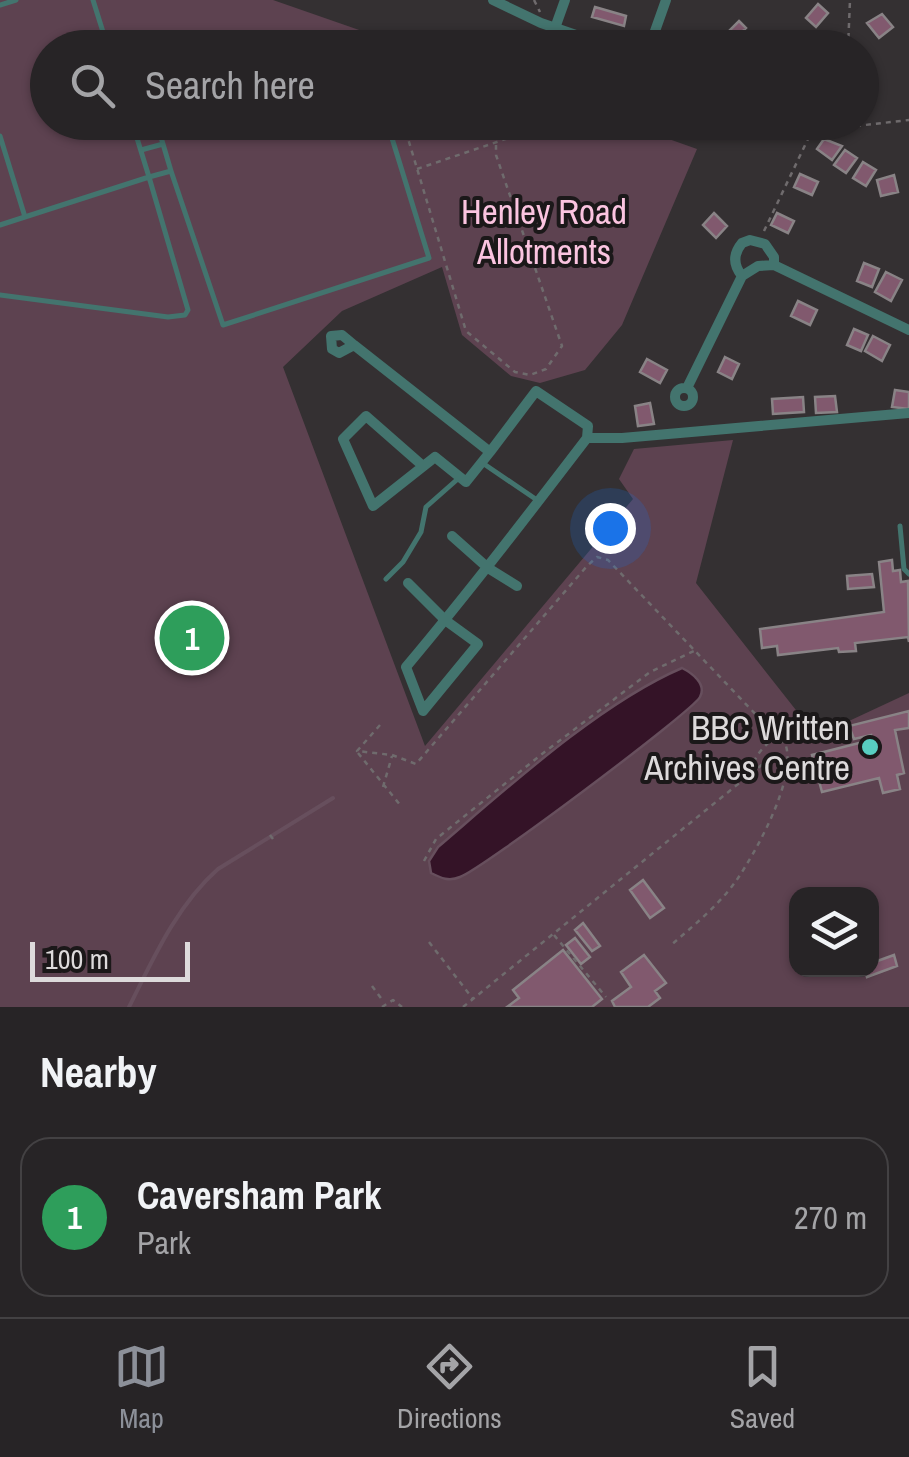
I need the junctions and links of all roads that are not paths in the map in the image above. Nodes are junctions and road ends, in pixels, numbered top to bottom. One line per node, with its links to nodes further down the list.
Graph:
1 (16, 0): 6 (lane)
2 (93, 0): 8 (lane)
3 (493, 0): 7 (street)
4 (565, 0): 7 (street)
5 (666, 0): 10 (street)
6 (0, 5)
7 (555, 28): 9 (street)
8 (102, 30)
9 (561, 30)
10 (655, 30)
11 (0, 136): 19 (lane)
12 (138, 140): 16 (lane)
13 (162, 140): 15 (lane)
14 (392, 140): 17 (lane)
15 (163, 144): 16 (lane); 17 (lane)
16 (141, 150): 18 (lane)
17 (171, 171): 18 (lane)
18 (149, 178): 19 (lane); 23 (lane)
19 (25, 217): 20 (lane)
20 (0, 226)
21 (774, 266): 22 (street); 22 (street); 24 (street)
22 (742, 276): 26 (street)
23 (0, 295)
24 (909, 330)
25 (354, 344): 29 (street)
26 (687, 388)
27 (909, 412): 28 (street)
28 (587, 438): 29 (street); 32 (street)
29 (486, 457): 31 (street); 32 (lane)
30 (423, 466): 30 (street); 31 (street)
31 (460, 477): 37 (lane)
32 (538, 502): 35 (street)
33 (900, 526): 36 (lane)
34 (452, 536): 35 (street)
35 (488, 568): 39 (street); 40 (street)
36 (909, 574)
37 (386, 579)
38 (408, 583): 40 (street)
39 (517, 586)
40 (445, 620): 40 (street)

